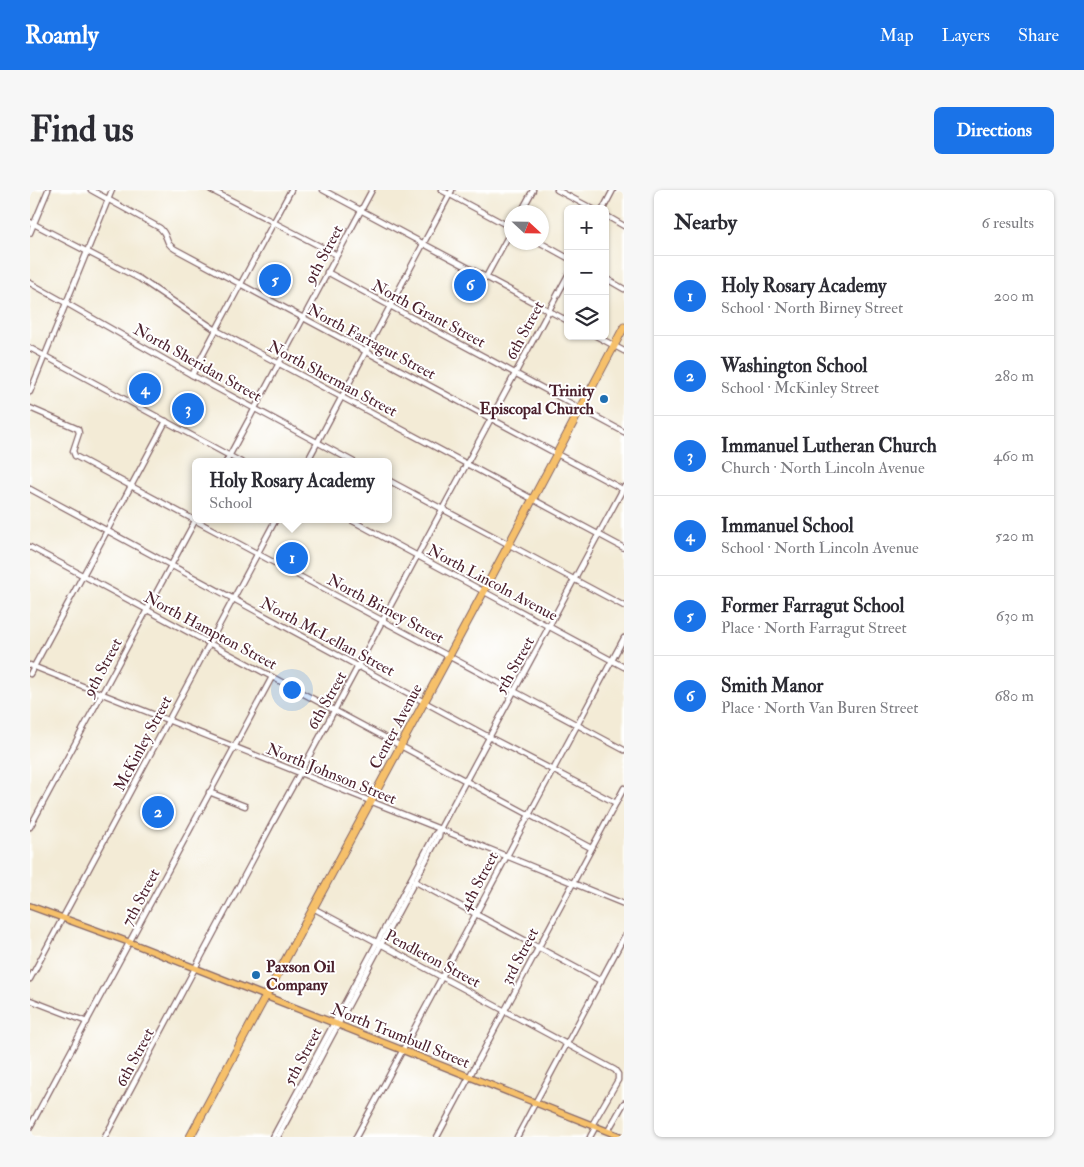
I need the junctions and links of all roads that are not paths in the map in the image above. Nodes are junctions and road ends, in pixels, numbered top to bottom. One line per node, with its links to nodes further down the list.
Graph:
1 (48, 190): 20 (street)
2 (90, 190): 13 (street, North Farragut Street)
3 (112, 190): 13 (street)
4 (211, 190): 19 (street)
5 (290, 190): 19 (street)
6 (323, 190): 17 (street)
7 (372, 190): 17 (street, 9th Street)
8 (441, 190): 12 (street)
9 (533, 190): 14 (street)
10 (558, 190): 15 (street)
11 (613, 190): 16 (street)
12 (451, 192): 21 (street); 25 (street)
13 (108, 199): 27 (street); 35 (street, North Farragut Street)
14 (524, 205)
15 (586, 205)
16 (605, 205)
17 (361, 210): 25 (street); 28 (street, 9th Street)
18 (609, 217): 22 (street)
19 (274, 222): 28 (street); 35 (street)
20 (32, 223): 23 (street); 27 (street, North Sherman Street)
21 (504, 223)
22 (624, 226)
23 (30, 233)
24 (504, 243): 31 (street)
25 (423, 244): 31 (street); 38 (street)
26 (549, 248): 29 (street)
27 (87, 251): 37 (street); 43 (street, North Sherman Street)
28 (337, 255): 30 (street, 9th Street)
29 (564, 256)
30 (327, 272): 38 (street, North Grant Street); 40 (street, 9th Street)
31 (486, 277): 39 (street)
32 (609, 280): 36 (street)
33 (30, 283): 37 (street, North Sheridan Street)
34 (564, 283): 39 (street, 6th Street)
35 (240, 284): 40 (street, North Farragut Street); 43 (street)
36 (624, 289)
37 (66, 303): 49 (street); 52 (street, North Sheridan Street)
38 (390, 306): 47 (street); 51 (street, North Grant Street)
39 (549, 311): 41 (street); 51 (street, 6th Street)
40 (303, 318): 47 (street, North Farragut Street); 50 (street, 9th Street)
41 (564, 319)
42 (624, 327): 45 (highway, Center Avenue)
43 (216, 330): 50 (street, North Sherman Street); 52 (street)
44 (603, 340): 45 (street)
45 (614, 346): 48 (street); 57 (highway, Center Avenue)
46 (30, 348): 49 (street)
47 (366, 351): 54 (street); 58 (street, North Farragut Street)
48 (624, 352)
49 (44, 356): 53 (street); 59 (street)
50 (279, 363): 54 (street, North Sherman Street); 56 (street, 9th Street)
51 (515, 374): 57 (street, North Grant Street); 58 (street, 6th Street)
52 (192, 375): 56 (street, North Sheridan Street)
53 (30, 392)
54 (342, 397): 61 (street); 68 (street, North Sherman Street)
55 (30, 408): 70 (street, North Birney Street)
56 (254, 408): 61 (street, North Sheridan Street); 63 (street, 9th Street)
57 (580, 408): 60 (street, North Grant Street); 62 (highway, Center Avenue)
58 (491, 418): 62 (street, North Farragut Street); 68 (street, 6th Street)
59 (166, 421): 63 (street); 70 (street)
60 (624, 432)
61 (318, 442): 66 (street); 67 (street, North Sheridan Street)
62 (556, 453): 72 (street, North Farragut Street); 73 (highway, Center Avenue)
63 (229, 455): 64 (street, 9th Street); 65 (street)
64 (228, 458)
65 (234, 458)
66 (309, 458)
67 (347, 458)
68 (466, 464): 73 (street, North Sherman Street); 74 (street, 6th Street)
69 (392, 482): 74 (street)
70 (132, 486): 75 (street, North Birney Street); 80 (street)
71 (30, 489): 80 (street, North McLellan Street)
72 (624, 489): 81 (street, 5th Street)
73 (532, 499): 81 (street, North Sherman Street); 82 (highway, Center Avenue)
74 (443, 509): 82 (street); 86 (street, 6th Street)
75 (192, 518)
76 (194, 523): 87 (street, 9th Street)
77 (201, 523): 85 (street, North Birney Street)
78 (274, 523): 85 (street, McKinley Street)
79 (356, 523): 86 (street, North Lincoln Avenue)
80 (107, 530): 87 (street, North McLellan Street); 88 (street)
81 (599, 534): 84 (street, North Sherman Street); 89 (street, 5th Street)
82 (508, 544): 89 (street); 90 (highway, Center Avenue)
83 (30, 547): 88 (street, North Hampton Street)
84 (624, 548)
85 (258, 554): 91 (street, McKinley Street); 94 (street, North Birney Street)
86 (417, 556): 90 (street, North Lincoln Avenue); 94 (street, 6th Street)
87 (171, 565): 91 (street, North McLellan Street); 93 (street, 9th Street)
88 (83, 576): 93 (street, North Hampton Street); 100 (street)
89 (575, 580): 92 (street); 95 (street, 5th Street)
90 (484, 591): 95 (street, North Lincoln Avenue); 98 (highway, Center Avenue)
91 (233, 599): 97 (street, McKinley Street); 101 (street, North McLellan Street)
92 (624, 606)
93 (147, 610): 97 (street, North Hampton Street); 106 (street, 9th Street)
94 (383, 620): 98 (street, North Birney Street); 101 (street, 6th Street)
95 (550, 626): 99 (street, North Lincoln Avenue); 105 (street, 5th Street)
96 (624, 638): 99 (street, 4th Street)
97 (209, 644): 104 (street, North Hampton Street); 109 (street, McKinley Street)
98 (448, 656): 105 (street, North Birney Street); 107 (highway, Center Avenue)
99 (612, 660): 102 (street, North Lincoln Avenue); 110 (street, 4th Street)
100 (32, 666): 103 (street); 106 (street, North Johnson Street)
101 (358, 666): 107 (street, North McLellan Street); 108 (street, 6th Street)
102 (624, 667)
103 (30, 674)
104 (272, 677): 108 (street, North Hampton Street); 113 (street, 7th Street)
105 (514, 691): 110 (street, North Birney Street); 111 (street, 5th Street)
106 (102, 693): 109 (street, North Johnson Street); 124 (street, 9th Street)
107 (424, 701): 111 (street, North McLellan Street); 112 (highway, Center Avenue)
108 (334, 711): 112 (street, North Hampton Street); 116 (street, 6th Street)
109 (168, 720): 113 (street, North Johnson Street); 134 (street, McKinley Street)
110 (577, 725): 114 (street, North Birney Street); 115 (street, 4th Street)
111 (490, 737): 115 (street, North McLellan Street); 117 (street, 5th Street)
112 (400, 746): 117 (street, North Hampton Street); 120 (highway, Center Avenue)
113 (233, 747): 116 (street, North Johnson Street); 119 (street, 7th Street)
114 (624, 750)
115 (552, 770): 121 (street, North McLellan Street); 123 (street, 4th Street)
116 (300, 774): 120 (street, North Johnson Street); 139 (street, 6th Street)
117 (466, 781): 123 (street, North Hampton Street); 125 (street, 5th Street)
118 (624, 788): 121 (street, 3rd Street)
119 (209, 792): 122 (street); 136 (street, 7th Street)
120 (370, 802): 125 (street, North Johnson Street); 132 (highway, Center Avenue)
121 (616, 803): 126 (street, 3rd Street)
122 (245, 806)
123 (528, 815): 126 (street, North Hampton Street); 127 (street, 4th Street)
124 (30, 827)
125 (440, 829): 127 (street, North Johnson Street); 128 (street, 5th Street)
126 (591, 848): 129 (street, 3rd Street)
127 (506, 857): 129 (street, North Johnson Street); 133 (street, 4th Street)
128 (413, 880): 133 (street); 137 (street, 5th Street)
129 (572, 884): 130 (street, North Johnson Street); 138 (street, 3rd Street)
130 (624, 904)
131 (30, 906): 134 (main road, North Trumbull Street)
132 (313, 908): 137 (street, Pendleton Street); 143 (highway, Center Avenue)
133 (475, 914): 138 (street); 140 (street, 4th Street)
134 (62, 918): 136 (main road, North Trumbull Street); 141 (street, McKinley Street)
135 (624, 938): 142 (street)
136 (130, 942): 139 (main road, North Trumbull Street); 146 (street, 7th Street)
137 (379, 943): 140 (street, Pendleton Street); 147 (street, 5th Street)
138 (538, 948): 142 (street); 145 (street, 3rd Street)
139 (195, 968): 143 (main road, North Trumbull Street); 157 (street, 6th Street)
140 (441, 977): 145 (street, Pendleton Street); 149 (street, 4th Street)
141 (30, 979)
142 (600, 981): 148 (street)
143 (265, 997): 147 (main road, North Trumbull Street); 158 (highway, Center Avenue)
144 (30, 1000): 146 (street)
145 (504, 1010): 148 (street, Pendleton Street); 150 (street, 3rd Street)
146 (87, 1022): 155 (street, 7th Street)
147 (336, 1024): 149 (main road, North Trumbull Street); 153 (street, 5th Street)
148 (567, 1044): 151 (street); 154 (street, Pendleton Street)
149 (402, 1050): 150 (main road, North Trumbull Street); 161 (street, 4th Street)
150 (469, 1077): 151 (main road, North Trumbull Street); 162 (street, 3rd Street)
151 (536, 1102): 154 (main road, North Trumbull Street); 163 (street)
152 (624, 1103): 156 (street)
153 (293, 1104): 159 (street, 5th Street); 160 (street, 5th Street)
154 (594, 1126): 156 (main road, North Trumbull Street); 164 (street)
155 (30, 1127)
156 (608, 1131): 165 (main road, North Trumbull Street)
157 (105, 1137)
158 (190, 1137)
159 (273, 1137)
160 (278, 1137)
161 (356, 1137)
162 (436, 1137)
163 (517, 1137)
164 (590, 1137)
165 (622, 1137)

